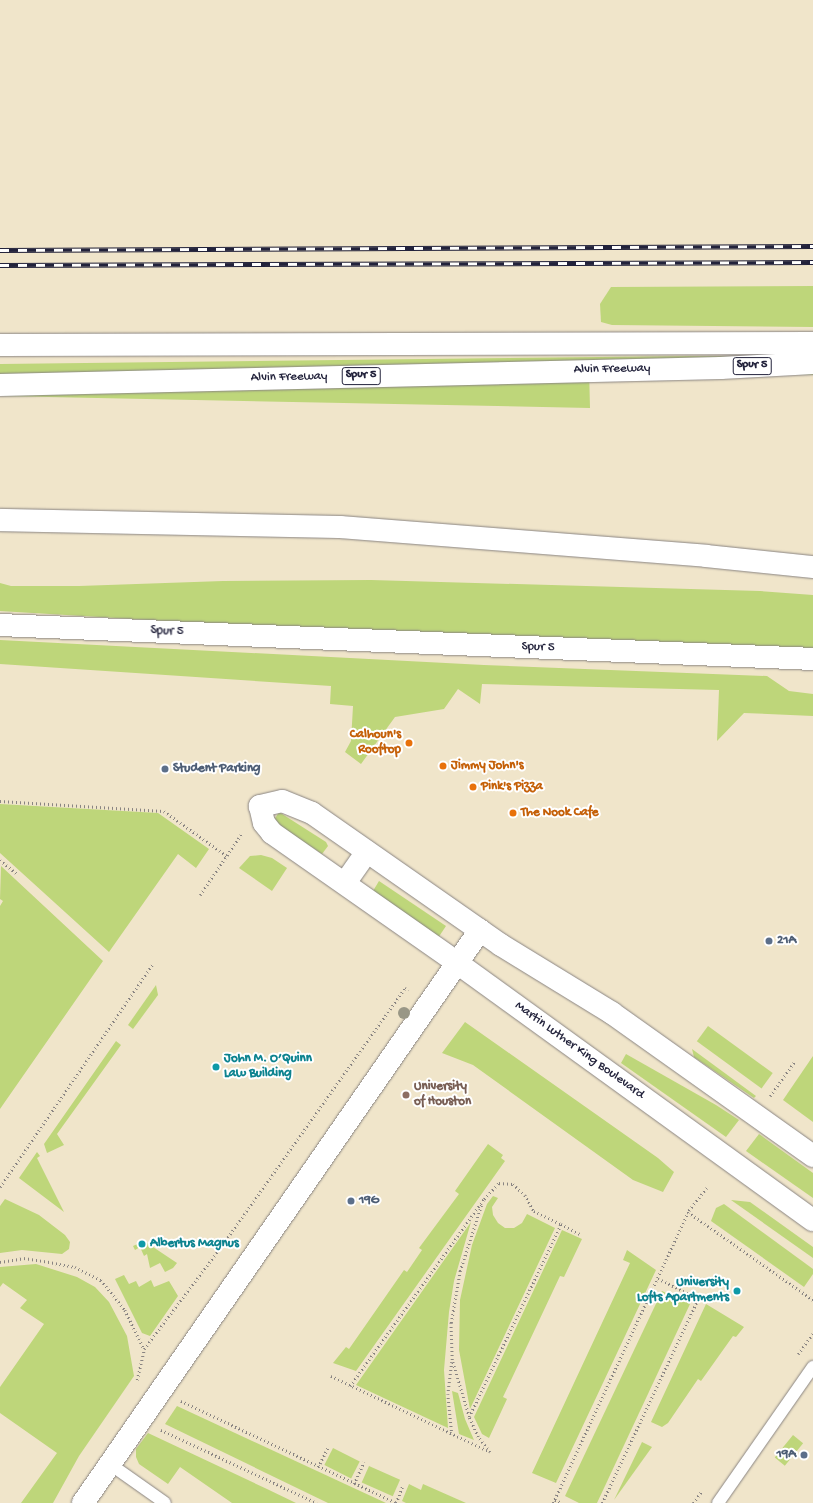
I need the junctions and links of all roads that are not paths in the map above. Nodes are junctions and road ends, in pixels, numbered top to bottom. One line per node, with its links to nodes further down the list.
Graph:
1 (813, 343): 2 (main road, Spur 5)
2 (0, 345)
3 (813, 363): 4 (main road, Alvin Freeway / Spur 5)
4 (0, 385)
5 (0, 520): 6 (main road)
6 (813, 567)
7 (0, 625): 8 (main road, Spur 5)
8 (813, 659)
9 (372, 855): 10 (main road); 10 (main road, Martin Luther King Boulevard); 11 (main road)
10 (350, 886): 12 (main road, Martin Luther King Boulevard)
11 (480, 930): 12 (main road); 13 (main road)
12 (456, 962): 14 (main road, Martin Luther King Boulevard); 16 (main road)
13 (813, 1156)
14 (813, 1220)
15 (813, 1367): 19 (lane)
16 (110, 1464): 17 (main road); 18 (lane)
17 (83, 1503)
18 (165, 1503)
19 (718, 1503)

